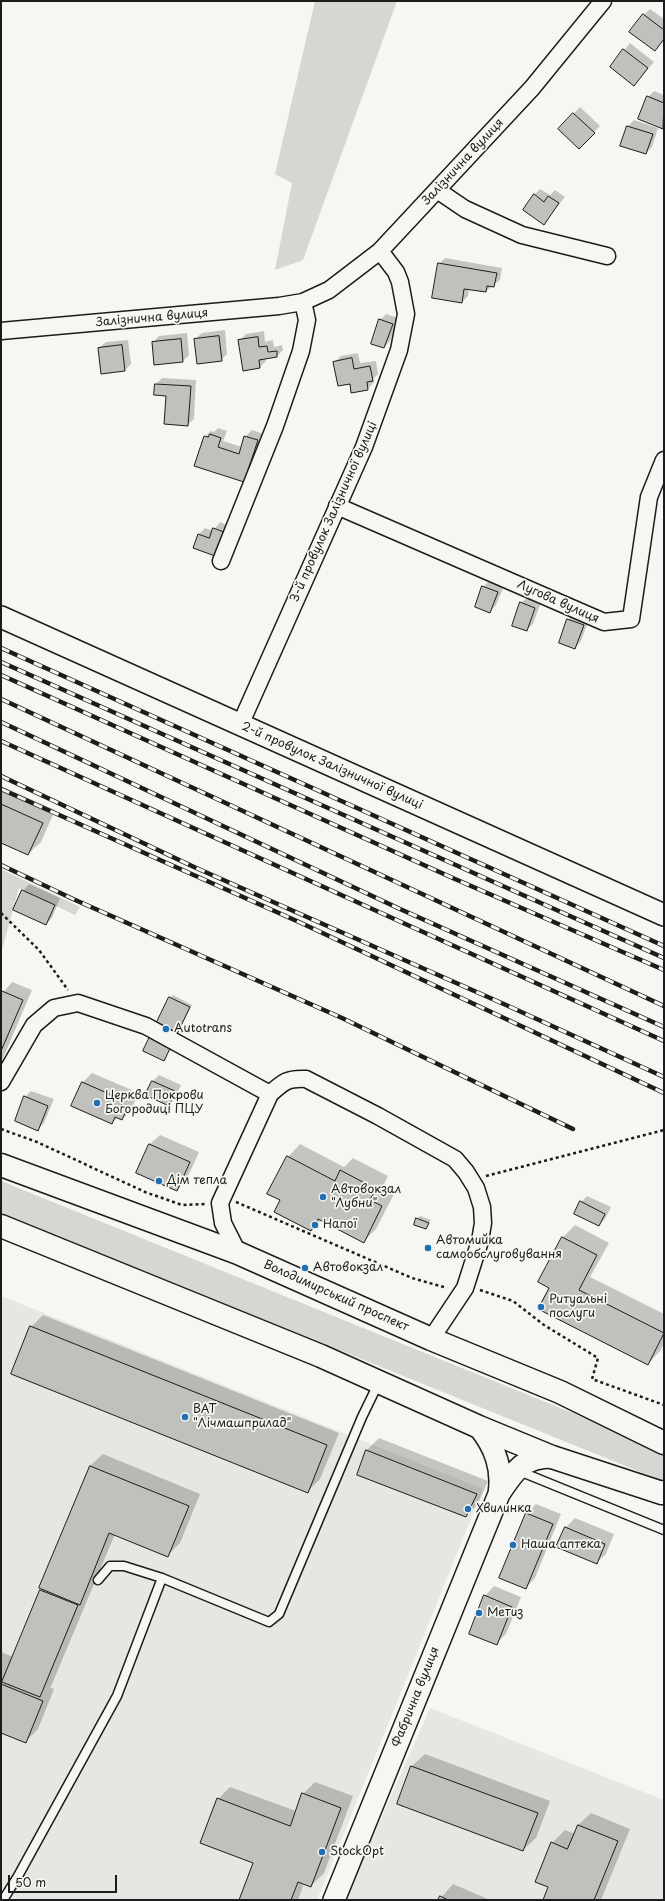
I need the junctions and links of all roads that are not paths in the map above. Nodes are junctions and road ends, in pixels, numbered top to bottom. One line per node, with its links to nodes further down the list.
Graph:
1 (603, 1): 2 (street, Залізнична вулиця)
2 (437, 190): 3 (street, Залізнична вулиця); 4 (street)
3 (380, 251): 5 (street, Залізнична вулиця); 8 (street, 3-й провулок Залізничної вулиці)
4 (607, 256)
5 (303, 302): 6 (street, Залізнична вулиця); 9 (street)
6 (1, 331)
7 (664, 460): 8 (street, Лугова вулиця)
8 (337, 506): 11 (street, 3-й провулок Залізничної вулиці)
9 (221, 561)
10 (1, 617): 11 (street, 2-й провулок Залізничної вулиці)
11 (240, 725): 12 (street, 2-й провулок Залізничної вулиці)
12 (664, 915)
13 (1, 1082): 14 (street)
14 (270, 1094): 17 (street); 18 (street)
15 (1, 1165): 17 (main road, Володимирський проспект)
16 (1, 1226): 19 (main road)
17 (238, 1253): 18 (main road, Володимирський проспект)
18 (431, 1339): 21 (main road, Володимирський проспект)
19 (379, 1382): 20 (main road); 28 (lane)
20 (479, 1427): 22 (main road); 23 (street)
21 (664, 1443)
22 (552, 1457): 24 (street); 25 (main road)
23 (498, 1460): 24 (street); 26 (street)
24 (517, 1470): 26 (street); 27 (lane)
25 (663, 1493)
26 (499, 1494): 31 (street, Фабрична вулиця)
27 (664, 1530)
28 (162, 1578): 29 (lane); 30 (lane)
29 (98, 1580)
30 (3, 1900)
31 (334, 1900)

